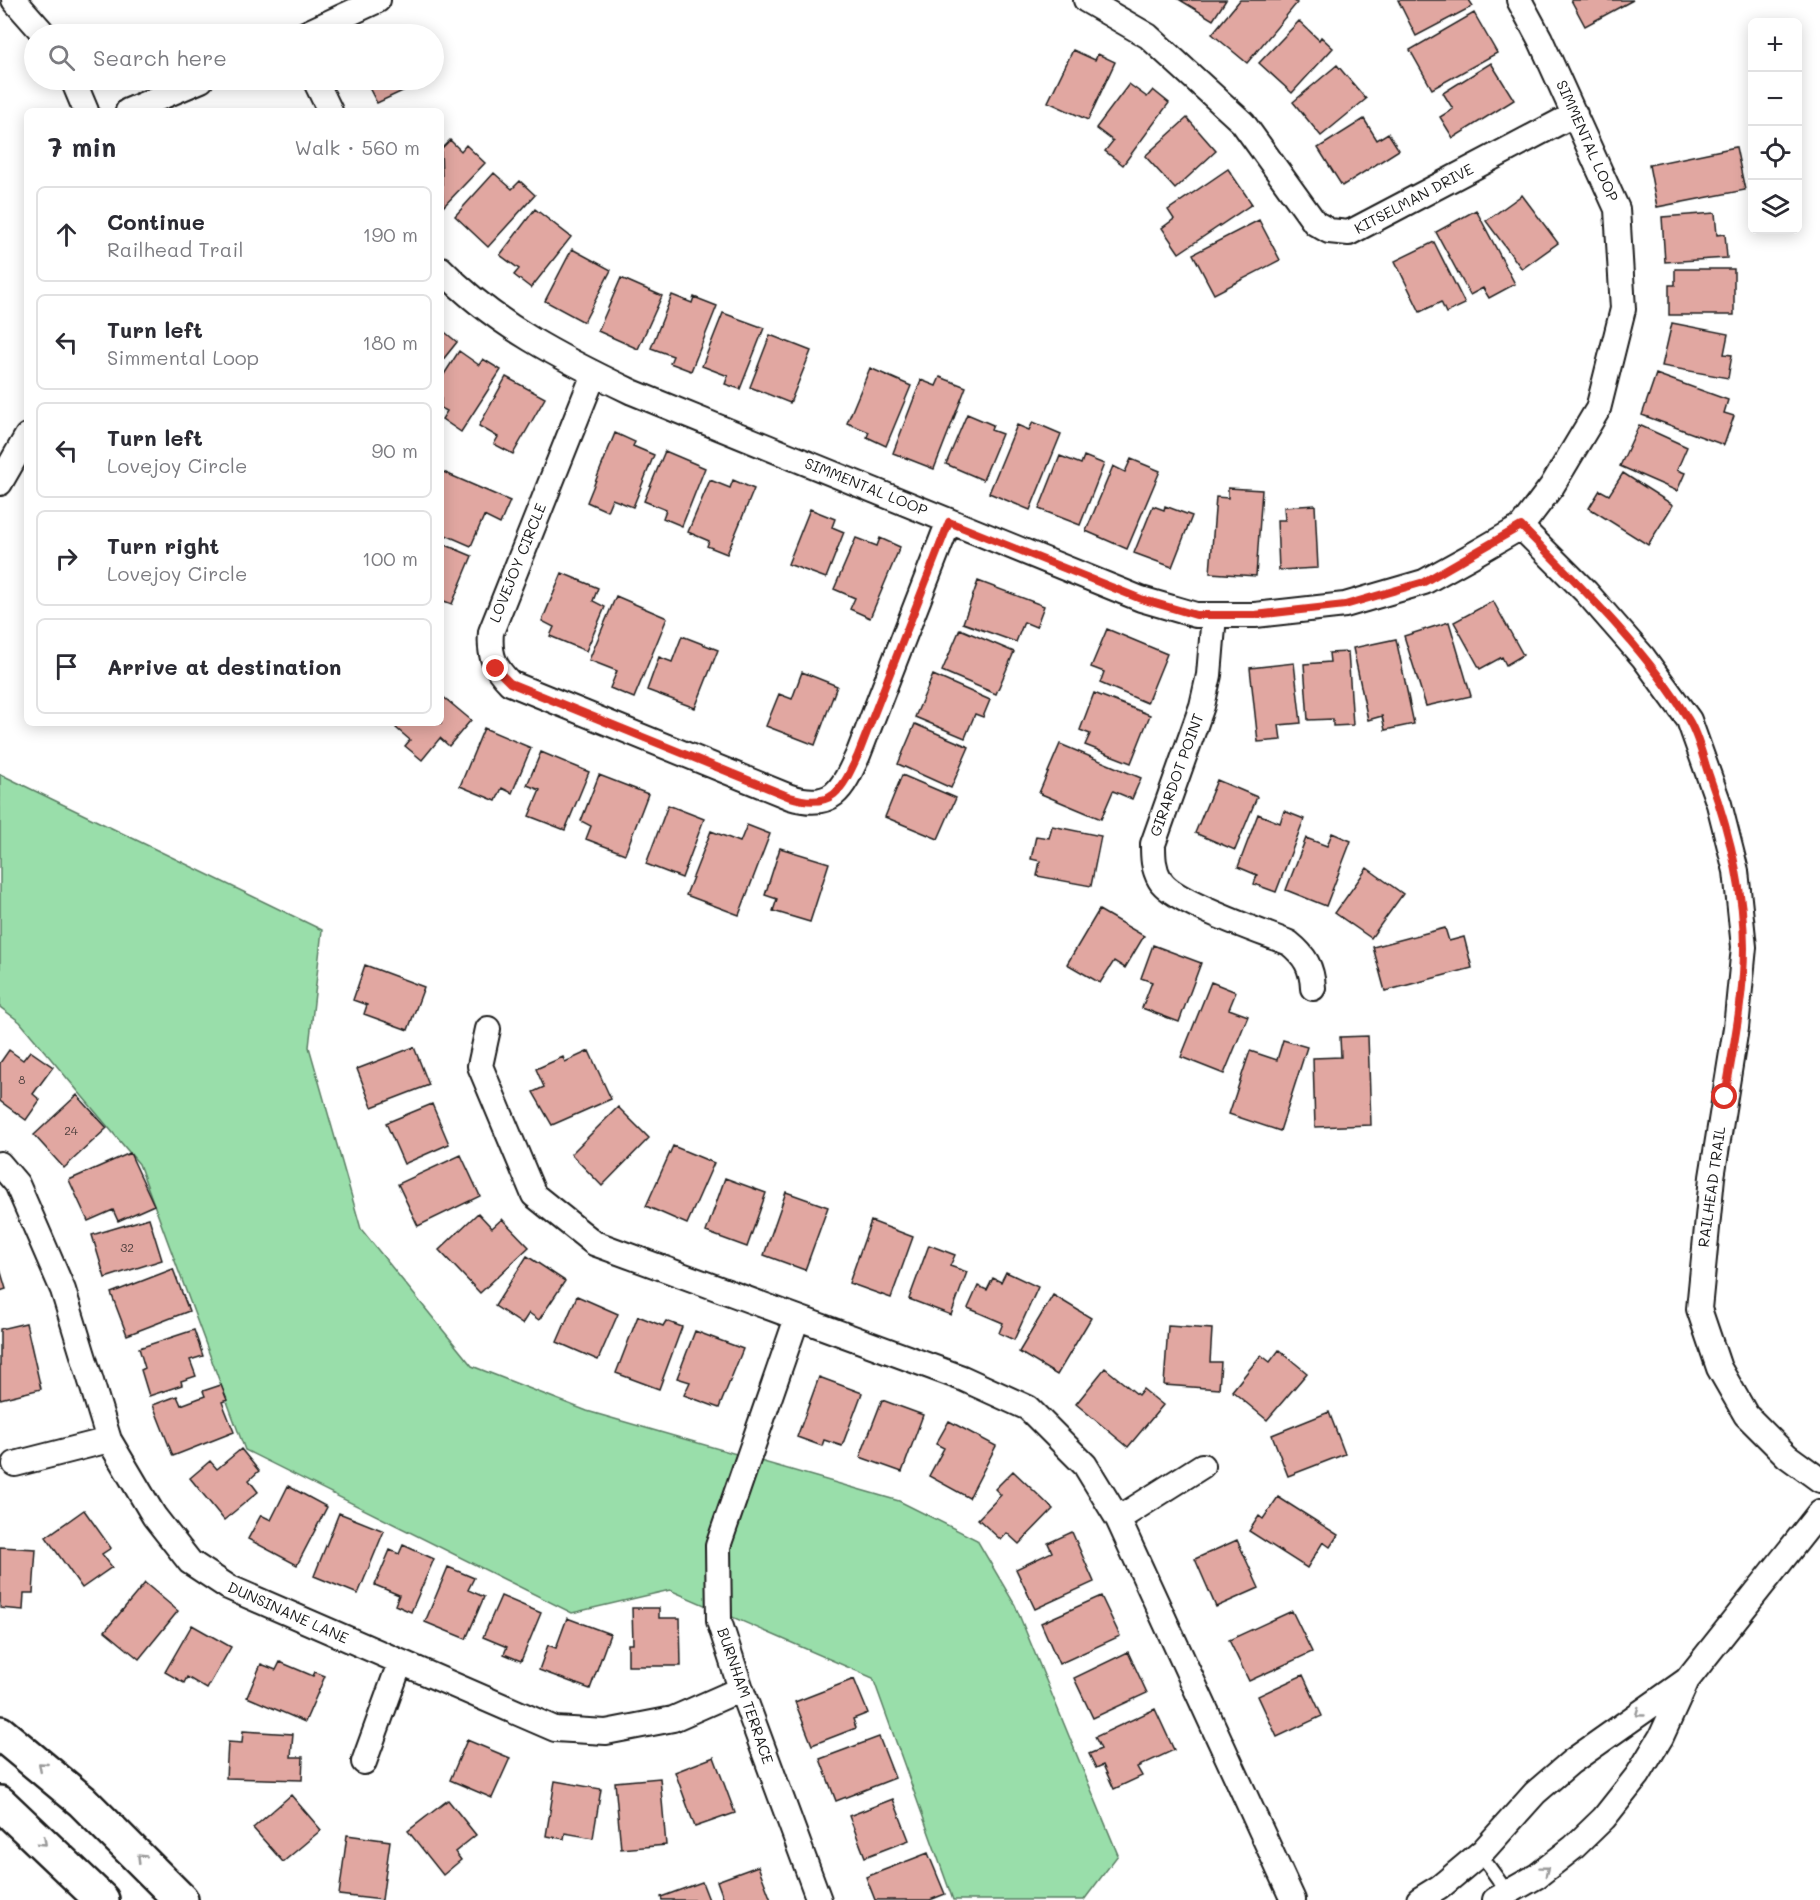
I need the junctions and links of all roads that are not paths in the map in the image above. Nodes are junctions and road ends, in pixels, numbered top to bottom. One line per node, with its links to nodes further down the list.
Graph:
1 (14, 0): 5 (street)
2 (378, 0): 6 (street)
3 (1086, 0): 13 (street, KITSELMAN DRIVE)
4 (1519, 0): 13 (street, SIMMENTAL LOOP)
5 (35, 24)
6 (326, 24)
7 (78, 90): 10 (street)
8 (177, 90): 11 (street)
9 (320, 90): 12 (street)
10 (85, 108)
11 (135, 108)
12 (329, 108)
13 (1575, 114): 19 (street, SIMMENTAL LOOP)
14 (444, 272): 15 (street, SIMMENTAL LOOP)
15 (594, 374): 18 (street, SIMMENTAL LOOP); 18 (street, LOVEJOY CIRCLE)
16 (24, 441): 17 (street)
17 (0, 483)
18 (949, 522): 20 (street, SIMMENTAL LOOP)
19 (1521, 526): 20 (street, SIMMENTAL LOOP); 28 (street, RAILHEAD TRAIL)
20 (1214, 615): 21 (street, GIRARDOT POINT)
21 (1313, 988)
22 (488, 1029): 24 (street)
23 (0, 1164): 25 (street, DUNSINANE LANE)
24 (797, 1318): 30 (street); 33 (street, BURNHAM TERRACE)
25 (109, 1440): 26 (street); 31 (street, DUNSINANE LANE)
26 (15, 1464)
27 (1202, 1466): 30 (street)
28 (1820, 1480)
29 (1820, 1512): 32 (street)
30 (1118, 1519): 42 (street)
31 (400, 1663): 33 (street, DUNSINANE LANE); 35 (street)
32 (1687, 1680): 37 (street, one-way to 37); 38 (street, one-way to 32)
33 (741, 1689): 41 (street, BURNHAM TERRACE)
34 (0, 1734): 40 (main road, one-way to 34)
35 (364, 1762)
36 (0, 1803): 39 (main road, one-way to 39)
37 (1480, 1854): 38 (lane); 43 (street)
38 (1502, 1897)
39 (102, 1900)
40 (181, 1900)
41 (819, 1900)
42 (1293, 1900)
43 (1419, 1900)

